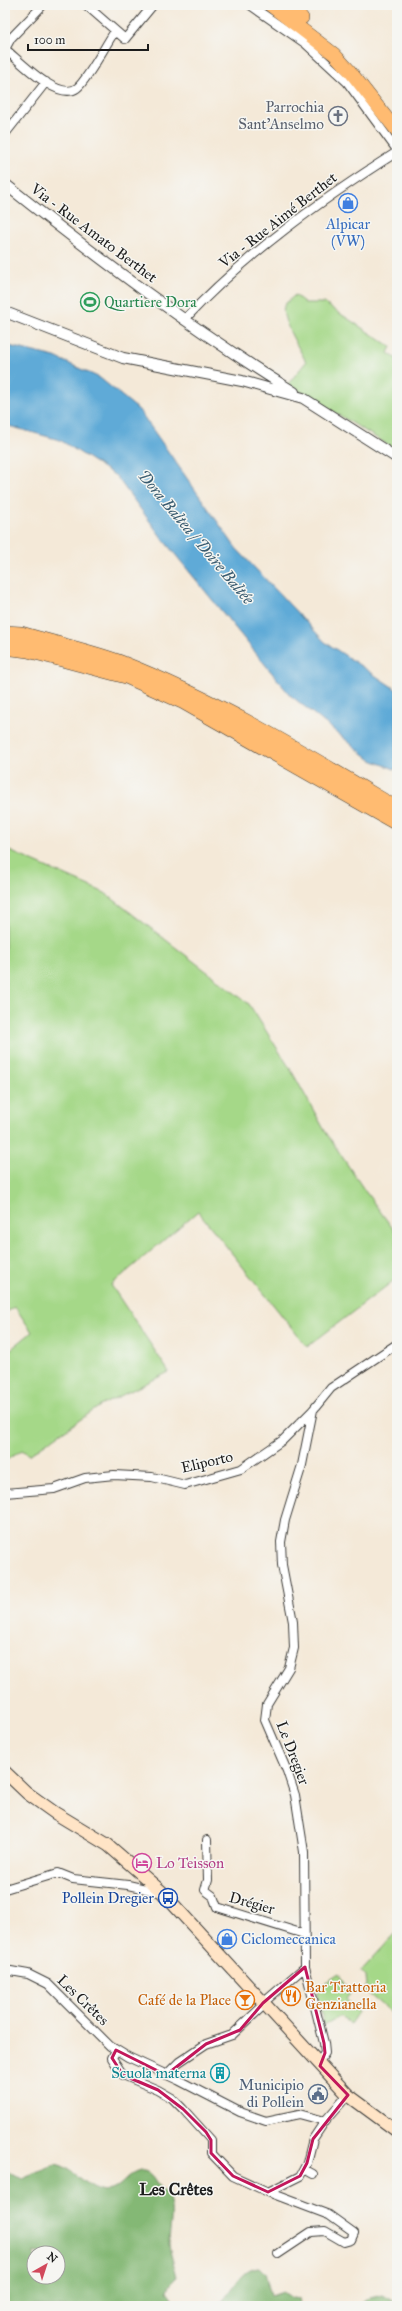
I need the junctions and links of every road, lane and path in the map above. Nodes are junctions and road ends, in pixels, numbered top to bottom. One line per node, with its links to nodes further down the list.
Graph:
1 (43, 5): 10 (street)
2 (86, 5): 9 (street)
3 (153, 5): 9 (street)
4 (250, 5): 15 (street)
5 (270, 5): 13 (main road)
6 (285, 5): 8 (main road)
7 (290, 5): 8 (main road)
8 (302, 18): 12 (main road)
9 (115, 31): 11 (street)
10 (5, 49): 11 (street)
11 (46, 82): 14 (street)
12 (397, 117)
13 (397, 131)
14 (5, 134)
15 (397, 151): 18 (street, Via - Rue Aimé Berthet)
16 (5, 184): 18 (street, Via - Rue Amato Berthet)
17 (5, 312): 19 (street)
18 (184, 320): 19 (street, Via - Rue Amato Berthet)
19 (303, 398): 20 (street, Via - Rue Amato Berthet)
20 (397, 458)
21 (5, 633): 23 (highway)
22 (5, 648): 24 (highway)
23 (397, 809)
24 (397, 823)
25 (397, 1344): 26 (street, Eliporto)
26 (313, 1410): 27 (street, Eliporto); 32 (street, Le Dregier)
27 (5, 1493)
28 (5, 1772): 31 (main road)
29 (207, 1840): 32 (street, Drégier)
30 (5, 1890): 31 (street)
31 (162, 1892): 35 (main road)
32 (304, 1934): 33 (street, Le Dregier)
33 (305, 1967): 35 (street); 37 (street, Le Dregier)
34 (5, 1970): 36 (street, Les Crêtes)
35 (263, 2004): 37 (main road); 38 (street)
36 (116, 2050): 38 (street, Les Crêtes); 46 (street)
37 (320, 2066): 39 (main road)
38 (166, 2075): 40 (street, Les Crêtes)
39 (348, 2095): 40 (street); 41 (main road)
40 (325, 2120): 44 (street)
41 (383, 2120): 42 (main road); 43 (main road)
42 (397, 2125)
43 (397, 2130)
44 (304, 2170): 45 (street); 46 (street)
45 (312, 2174)
46 (268, 2192): 47 (street)
47 (278, 2254)

